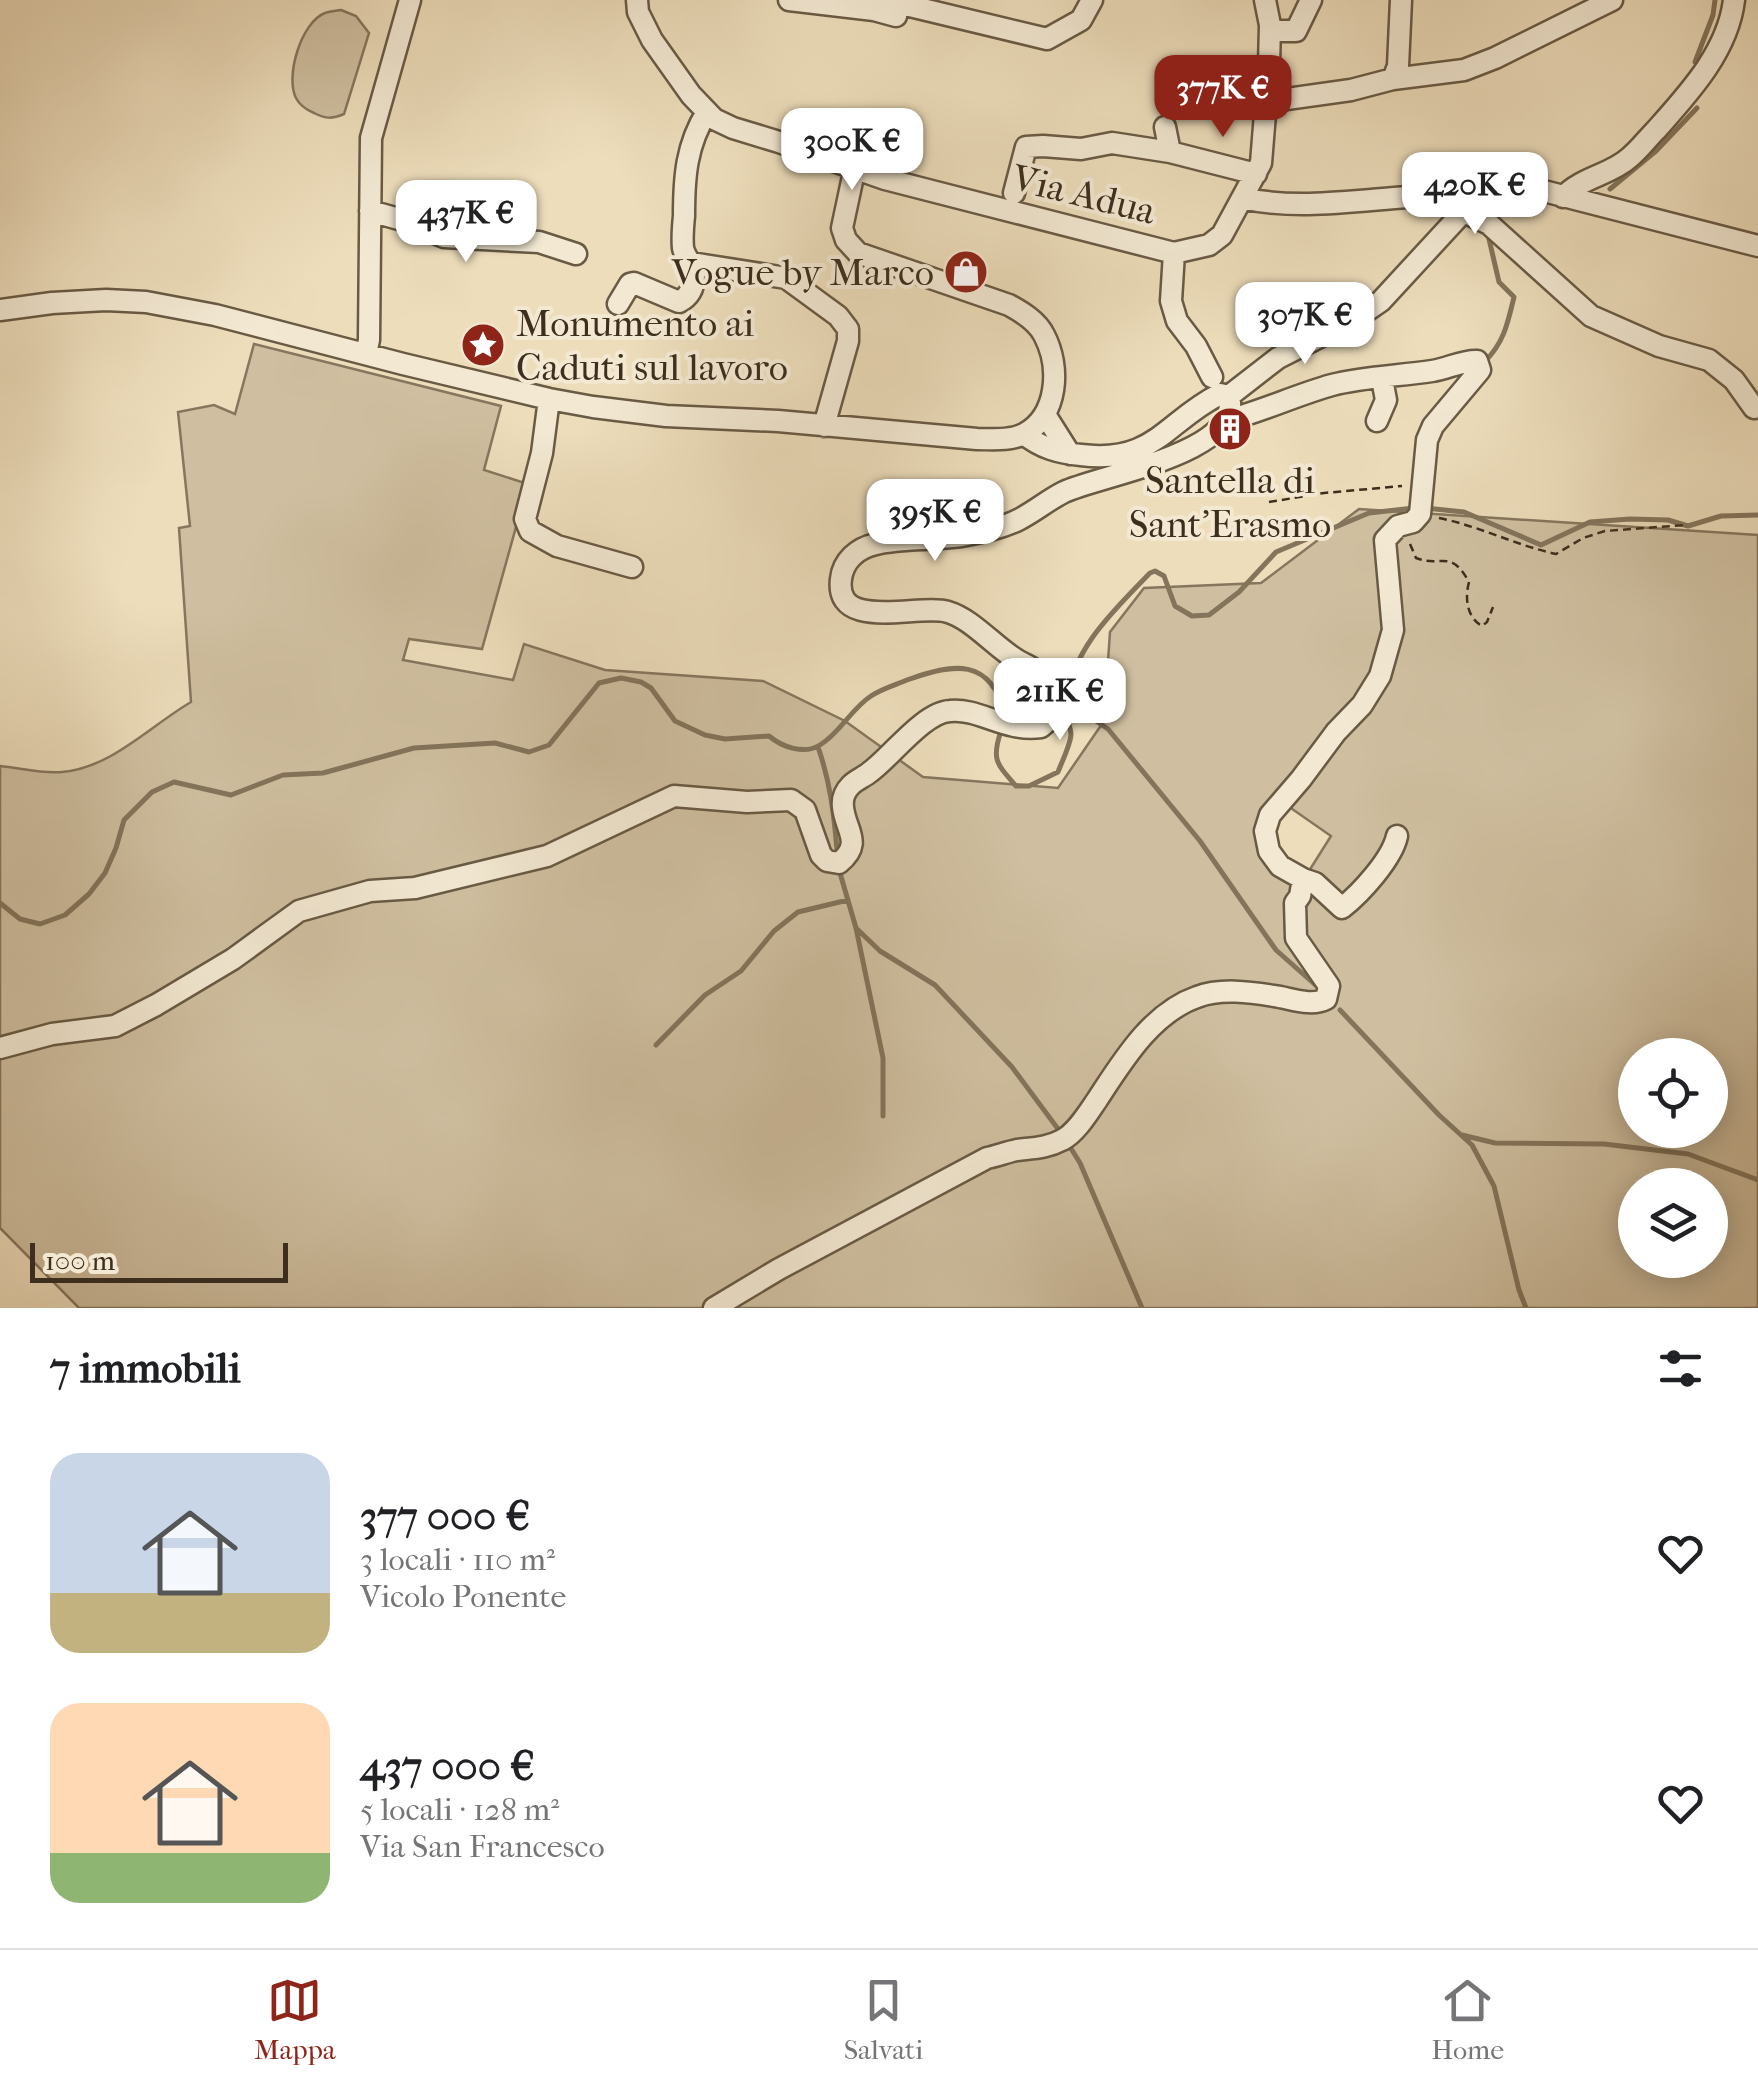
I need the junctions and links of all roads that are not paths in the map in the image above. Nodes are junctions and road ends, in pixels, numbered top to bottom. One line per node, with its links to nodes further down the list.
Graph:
1 (410, 0): 23 (street)
2 (637, 0): 14 (street, Via Adua)
3 (789, 0): 10 (street)
4 (1092, 0): 10 (street)
5 (1265, 0): 11 (street)
6 (1311, 0): 11 (street)
7 (1401, 0): 12 (street)
8 (1612, 0): 12 (street)
9 (1734, 0): 20 (street)
10 (890, 8)
11 (1270, 31): 13 (street)
12 (1393, 79): 13 (street)
13 (1265, 102): 18 (street)
14 (707, 112): 17 (street, Via Adua); 28 (street)
15 (1165, 127): 16 (street)
16 (1170, 152): 18 (street); 19 (street)
17 (856, 168): 26 (street, Via Adua); 37 (street)
18 (1256, 174): 21 (street)
19 (1014, 193)
20 (1564, 196): 24 (street); 25 (street)
21 (1242, 198): 22 (street); 26 (street)
22 (1407, 198)
23 (370, 210): 27 (street); 31 (street)
24 (1464, 212): 34 (street); 36 (street)
25 (1758, 246)
26 (1174, 253): 32 (street)
27 (576, 254)
28 (691, 263): 29 (street); 40 (street)
29 (618, 304)
30 (0, 310): 31 (street)
31 (366, 354): 35 (street)
32 (1212, 377)
33 (1382, 379): 38 (street); 39 (street); 45 (street)
34 (1230, 396): 38 (street); 42 (street)
35 (549, 399): 40 (street); 43 (street)
36 (1754, 408)
37 (1046, 416): 41 (street); 42 (street)
38 (1228, 420): 46 (street)
39 (1377, 422)
40 (824, 426): 41 (street)
41 (1024, 434): 42 (street)
42 (1070, 454)
43 (632, 567)
44 (1397, 836): 45 (street)
45 (1302, 879): 47 (street)
46 (0, 1048)
47 (714, 1308)

